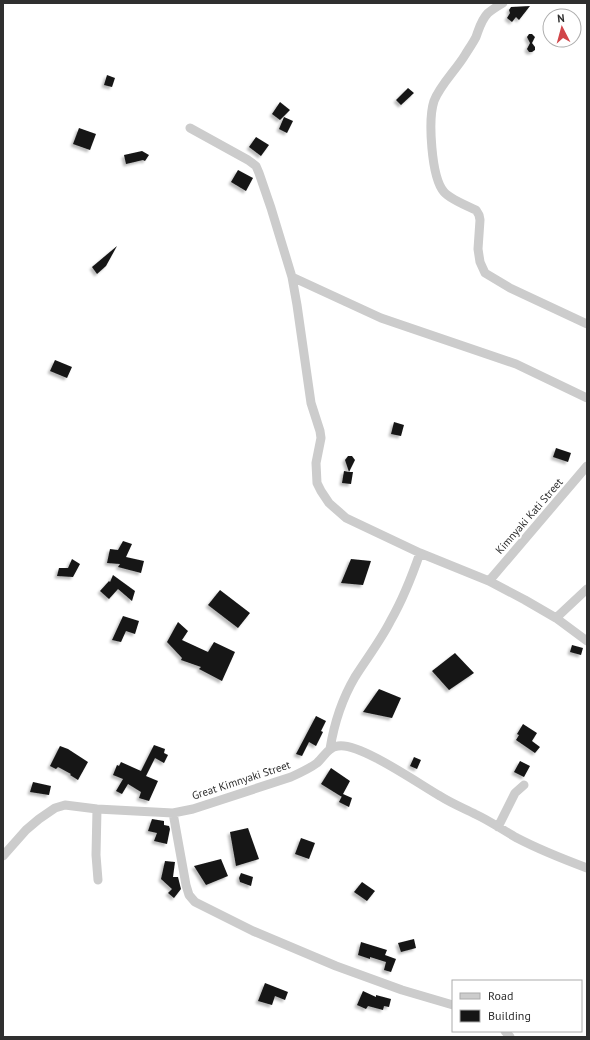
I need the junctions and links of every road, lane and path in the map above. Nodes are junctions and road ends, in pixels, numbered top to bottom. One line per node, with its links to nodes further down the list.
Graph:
1 (503, 3): 4 (street)
2 (190, 128): 3 (street)
3 (292, 277): 5 (street); 7 (street)
4 (587, 324)
5 (587, 398)
6 (587, 466): 8 (street, Kimnyaki Kati Street)
7 (420, 553): 8 (street); 12 (street)
8 (489, 581): 10 (street)
9 (587, 589): 10 (street)
10 (556, 618): 11 (street)
11 (587, 641)
12 (330, 749): 15 (street, Great Kimnyaki Street); 16 (street)
13 (524, 785): 16 (street)
14 (98, 809): 15 (street, Great Kimnyaki Street); 17 (street, Great Kimnyaki Street); 19 (street)
15 (173, 812): 20 (street)
16 (498, 827): 18 (street)
17 (3, 856)
18 (587, 868)
19 (98, 880)
20 (452, 1005)

